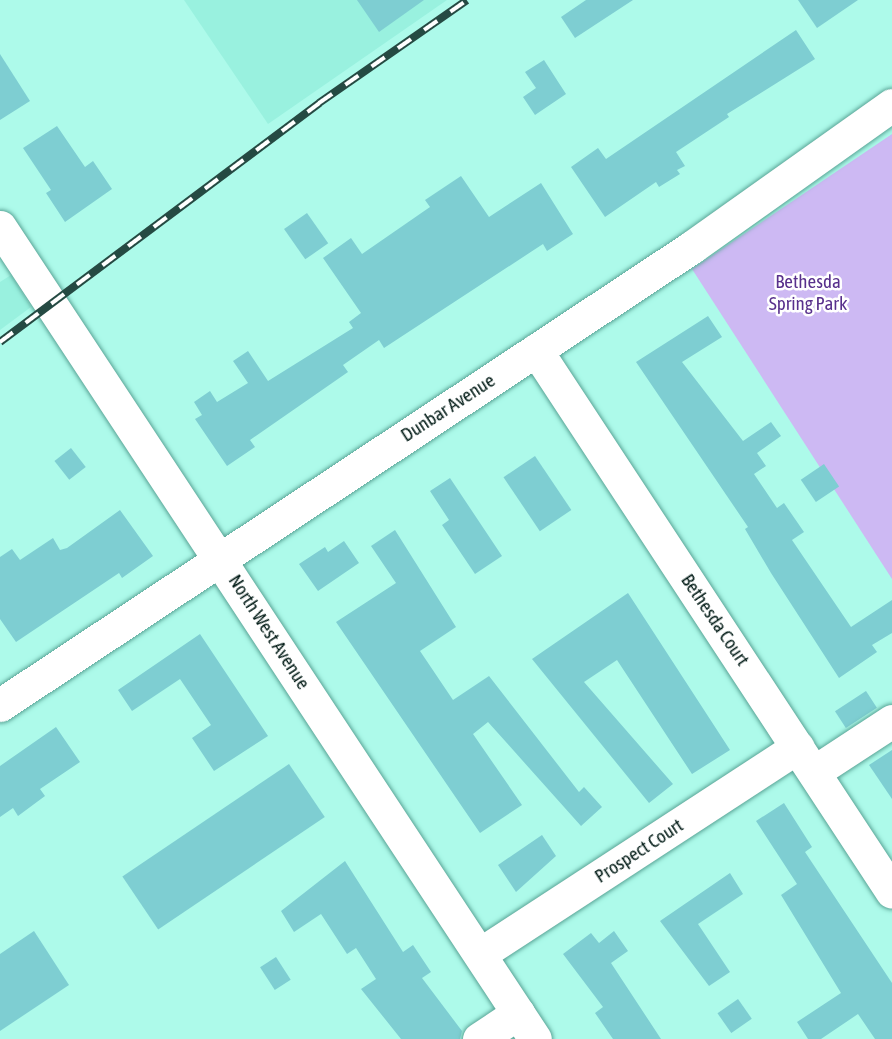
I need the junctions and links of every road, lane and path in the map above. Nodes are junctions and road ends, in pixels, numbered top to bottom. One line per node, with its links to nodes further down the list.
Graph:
1 (892, 105): 3 (street, Dunbar Avenue)
2 (0, 227): 4 (street, North West Avenue)
3 (536, 350): 4 (street, Dunbar Avenue); 7 (street, Bethesda Court)
4 (222, 558): 5 (street, Dunbar Avenue); 9 (street, North West Avenue)
5 (0, 705)
6 (892, 721): 7 (street, Prospect Court)
7 (806, 760): 8 (street, Bethesda Court); 9 (street, Prospect Court)
8 (892, 892)
9 (480, 954): 10 (street, North West Avenue)
10 (527, 1026): 11 (street)
11 (479, 1039)

